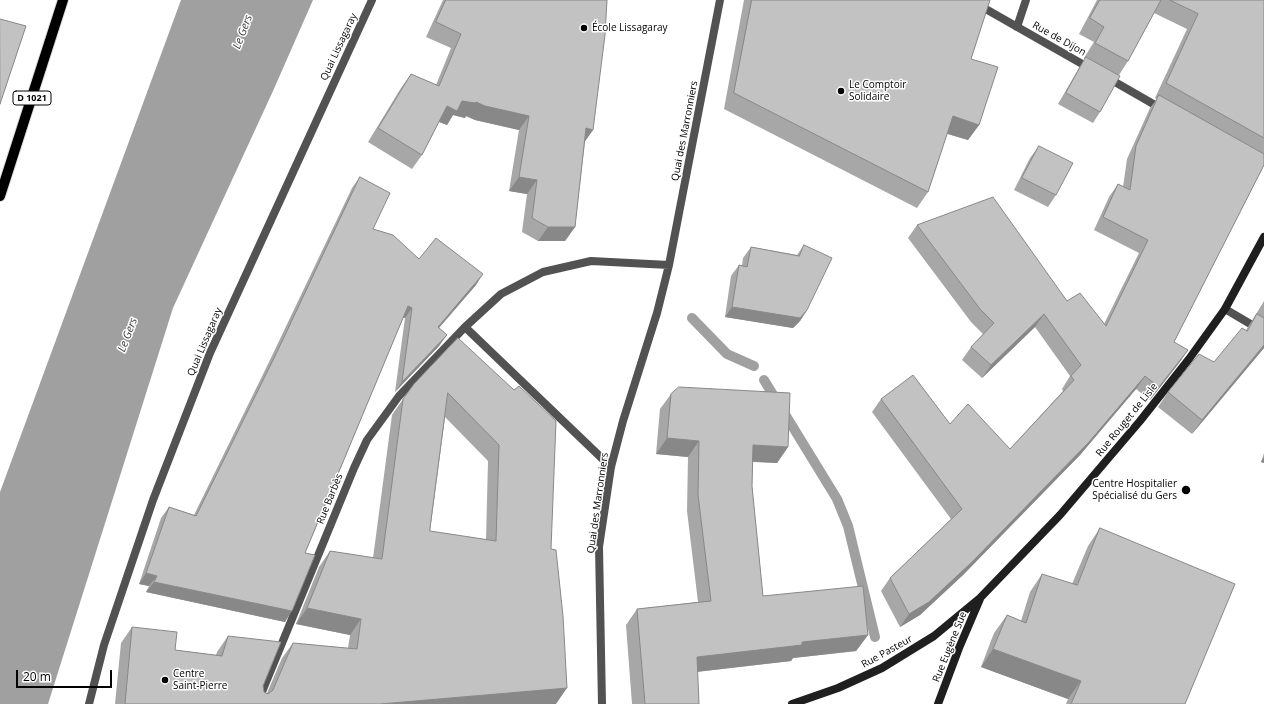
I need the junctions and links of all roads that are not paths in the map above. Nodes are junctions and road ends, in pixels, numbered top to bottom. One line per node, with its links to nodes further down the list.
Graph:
1 (64, 0): 8 (main road, D 1021)
2 (372, 0): 16 (street, Quai Lissagaray)
3 (720, 0): 10 (street, Quai des Marronniers)
4 (970, 0): 6 (street, Rue de Dijon)
5 (1026, 0): 6 (street)
6 (1017, 27): 7 (street, Rue de Dijon)
7 (1171, 114)
8 (0, 196)
9 (1264, 237): 11 (main road, Rue Rouget de Lisle)
10 (669, 265): 12 (street, Rue Barbès); 14 (street, Quai des Marronniers)
11 (1225, 309): 13 (street); 15 (main road, Rue Rouget de Lisle)
12 (465, 327): 14 (street); 17 (street, Rue Barbès)
13 (1264, 332)
14 (611, 467): 18 (street, Quai des Marronniers)
15 (980, 598): 19 (main road, Rue Pasteur); 20 (main road, Rue Eugène Sue)
16 (89, 704)
17 (257, 704)
18 (602, 704)
19 (792, 704)
20 (938, 704)

